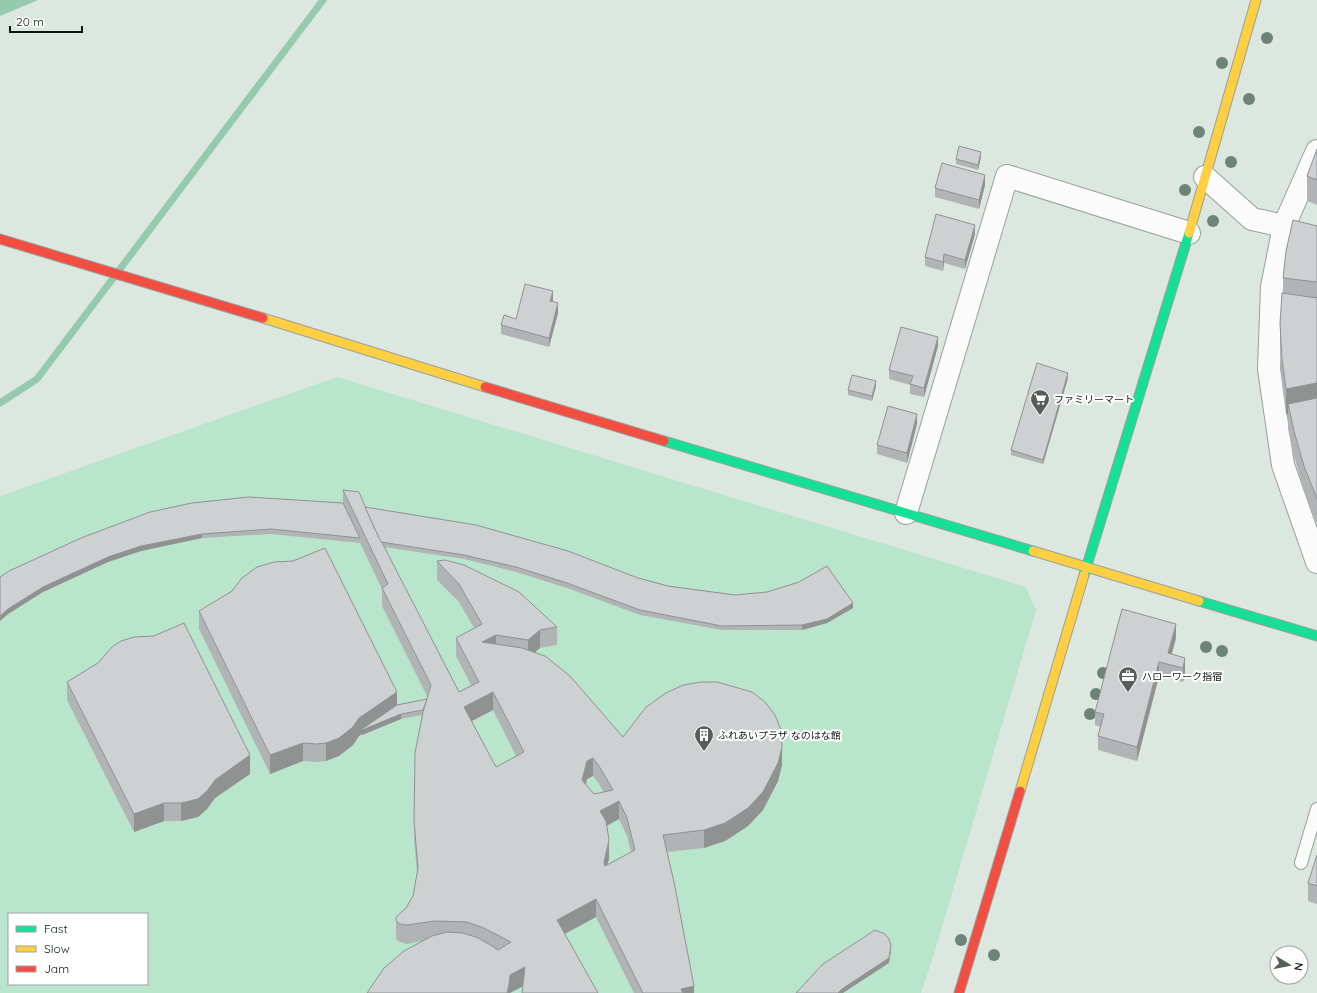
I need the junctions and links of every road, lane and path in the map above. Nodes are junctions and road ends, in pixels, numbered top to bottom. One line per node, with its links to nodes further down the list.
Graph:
1 (1256, 0): 3 (street)
2 (1317, 151): 4 (street)
3 (1205, 177): 4 (street); 5 (street)
4 (1284, 226): 8 (street)
5 (1189, 233): 7 (street); 9 (street)
6 (0, 239): 7 (street)
7 (906, 513): 9 (street)
8 (1317, 562)
9 (1087, 567): 10 (street); 13 (street)
10 (1317, 636)
11 (1317, 809): 12 (lane)
12 (1301, 863)
13 (959, 993)

